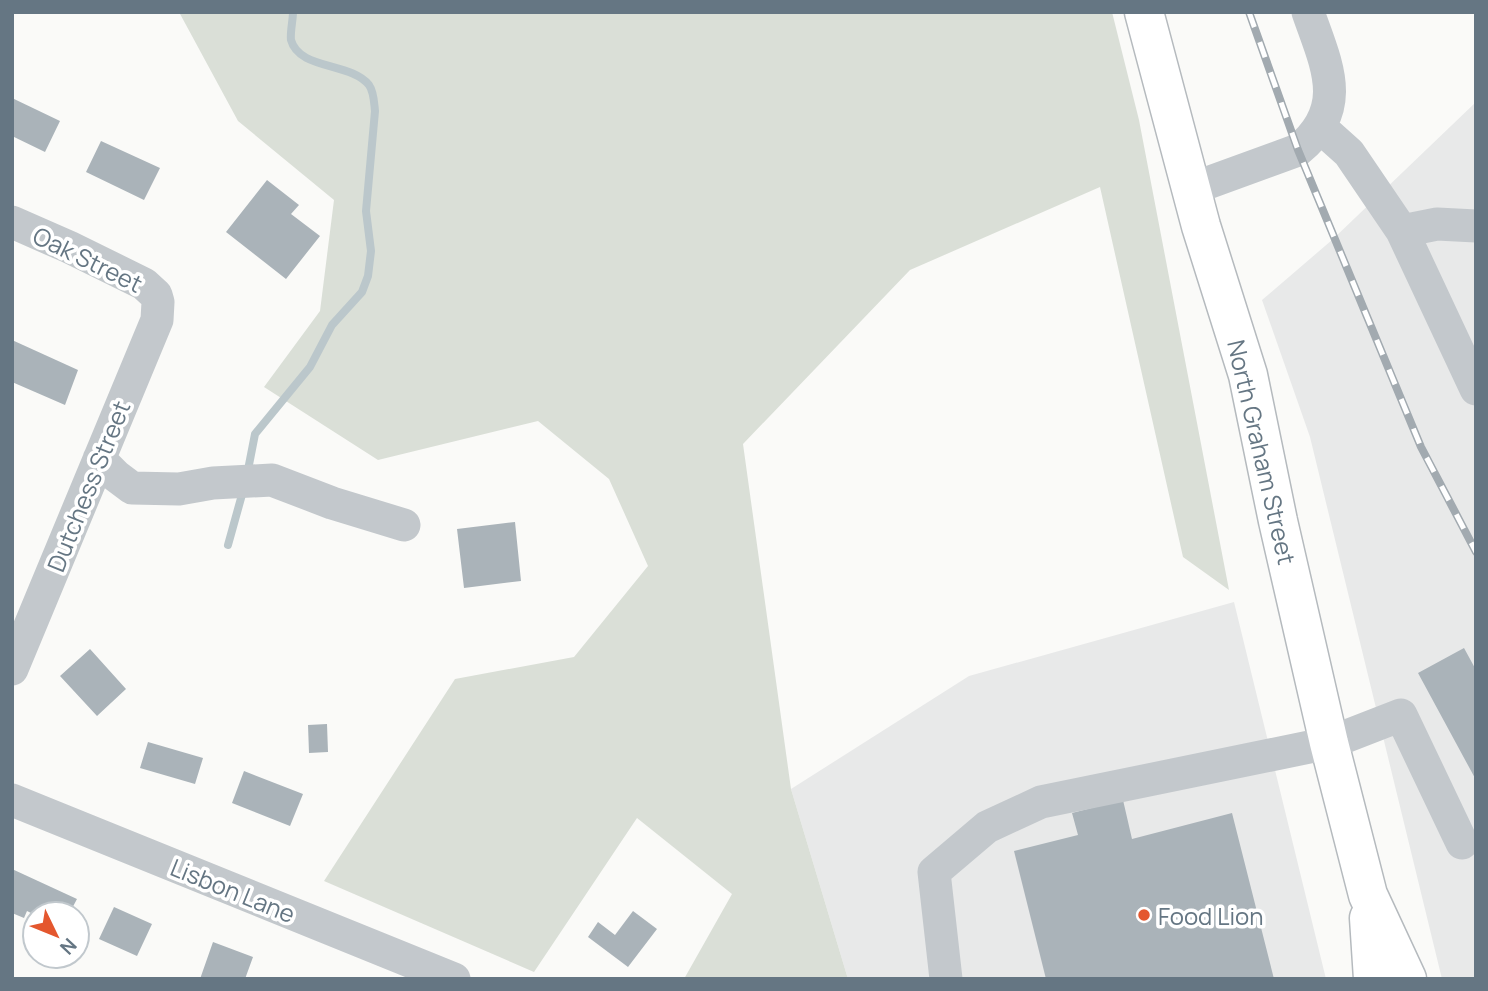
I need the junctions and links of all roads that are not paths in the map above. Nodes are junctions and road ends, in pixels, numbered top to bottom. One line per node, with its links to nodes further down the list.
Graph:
1 (1144, 12): 4 (main road, North Graham Street)
2 (1308, 12): 3 (street)
3 (1320, 127): 4 (street); 7 (street)
4 (1191, 189): 13 (main road, North Graham Street)
5 (12, 222): 8 (street, Oak Street)
6 (1476, 226): 7 (street)
7 (1402, 231): 9 (street)
8 (158, 302): 10 (street, Dutchess Street)
9 (1476, 389)
10 (99, 459): 11 (street); 12 (street, Dutchess Street)
11 (404, 525)
12 (12, 669)
13 (1329, 743): 15 (street); 16 (main road, North Graham Street); 18 (street)
14 (12, 800): 17 (street, Lisbon Lane)
15 (1462, 843)
16 (1368, 895): 19 (main road, North Graham Street); 20 (main road, North Graham Street)
17 (454, 979)
18 (946, 979)
19 (1373, 979)
20 (1407, 979)

